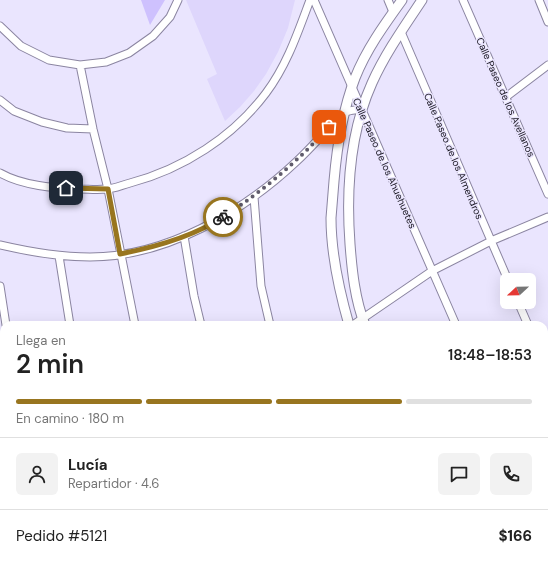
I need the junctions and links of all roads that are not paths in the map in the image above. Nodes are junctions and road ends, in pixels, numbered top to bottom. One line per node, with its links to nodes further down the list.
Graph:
1 (178, 0): 13 (street)
2 (310, 0): 22 (street)
3 (314, 0): 15 (street, Calle Paseo de los Ahuehuetes)
4 (388, 0): 9 (street)
5 (402, 0): 9 (street)
6 (422, 0): 12 (street)
7 (463, 0): 16 (street, Calle Paseo de los Avellanos)
8 (539, 0): 10 (street)
9 (393, 12): 15 (street)
10 (548, 22)
11 (0, 26): 13 (street)
12 (401, 32): 18 (street); 27 (street, Calle Paseo de los Almendros)
13 (80, 65): 20 (street)
14 (548, 65): 16 (street)
15 (352, 88): 18 (street, Calle Paseo de los Ahuehuetes); 19 (street)
16 (506, 97): 23 (street, Calle Paseo de los Avellanos)
17 (0, 100): 20 (street)
18 (362, 109): 19 (street); 31 (street, Calle Paseo de los Ahuehuetes); 41 (street)
19 (344, 113): 24 (street); 40 (street)
20 (93, 129): 22 (street)
21 (0, 173): 22 (street)
22 (108, 189): 29 (street)
23 (548, 194)
24 (254, 197): 26 (street); 39 (street)
25 (548, 216): 27 (street)
26 (184, 236): 29 (street); 38 (street)
27 (491, 241): 31 (street); 32 (street, Calle Paseo de los Almendros)
28 (0, 245): 30 (street)
29 (120, 254): 30 (street); 37 (street)
30 (59, 256): 36 (street)
31 (432, 271): 42 (street); 43 (street, Calle Paseo de los Ahuehuetes)
32 (505, 273)
33 (0, 286): 35 (street)
34 (521, 309): 44 (street)
35 (5, 321)
36 (69, 321)
37 (134, 321)
38 (200, 321)
39 (269, 321)
40 (348, 321)
41 (364, 321)
42 (365, 321)
43 (454, 321)
44 (526, 321)

